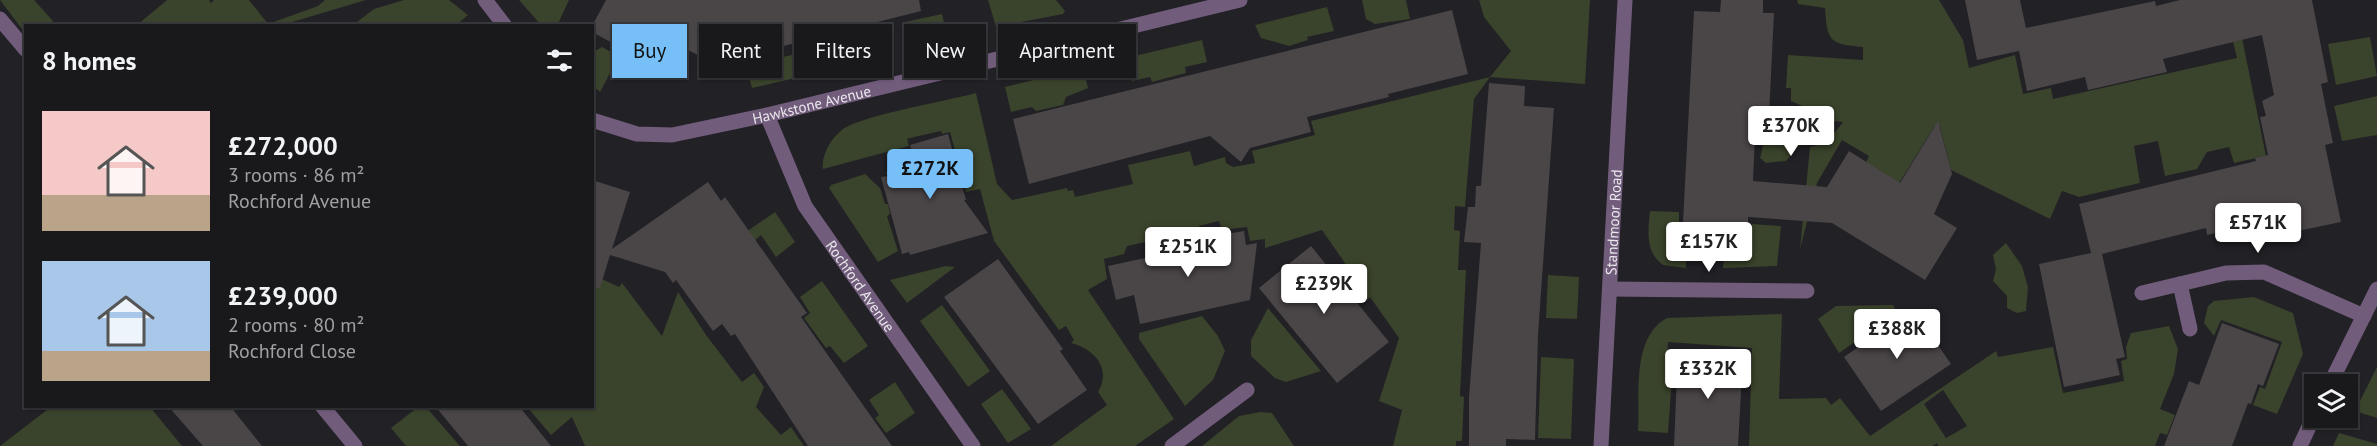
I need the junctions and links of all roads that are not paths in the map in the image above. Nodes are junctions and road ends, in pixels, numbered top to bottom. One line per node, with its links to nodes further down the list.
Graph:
1 (485, 0): 5 (street)
2 (1240, 0): 7 (street, Hawkstone Avenue)
3 (1625, 0): 10 (street, Standmoor Road)
4 (0, 19): 6 (street)
5 (503, 24)
6 (24, 48)
7 (767, 115): 8 (street, Hawkstone Avenue); 21 (street, Rochford Avenue)
8 (594, 121)
9 (2180, 284): 13 (street); 14 (street); 15 (street)
10 (1610, 289): 12 (street); 23 (street, Standmoor Road)
11 (2377, 289): 14 (street)
12 (1807, 291)
13 (2142, 293)
14 (2364, 316): 16 (street)
15 (2190, 329)
16 (2335, 374)
17 (1247, 390): 22 (street)
18 (324, 408): 20 (street)
19 (2308, 428): 24 (street)
20 (355, 446)
21 (973, 446)
22 (1172, 446)
23 (1601, 446)
24 (2300, 446)

